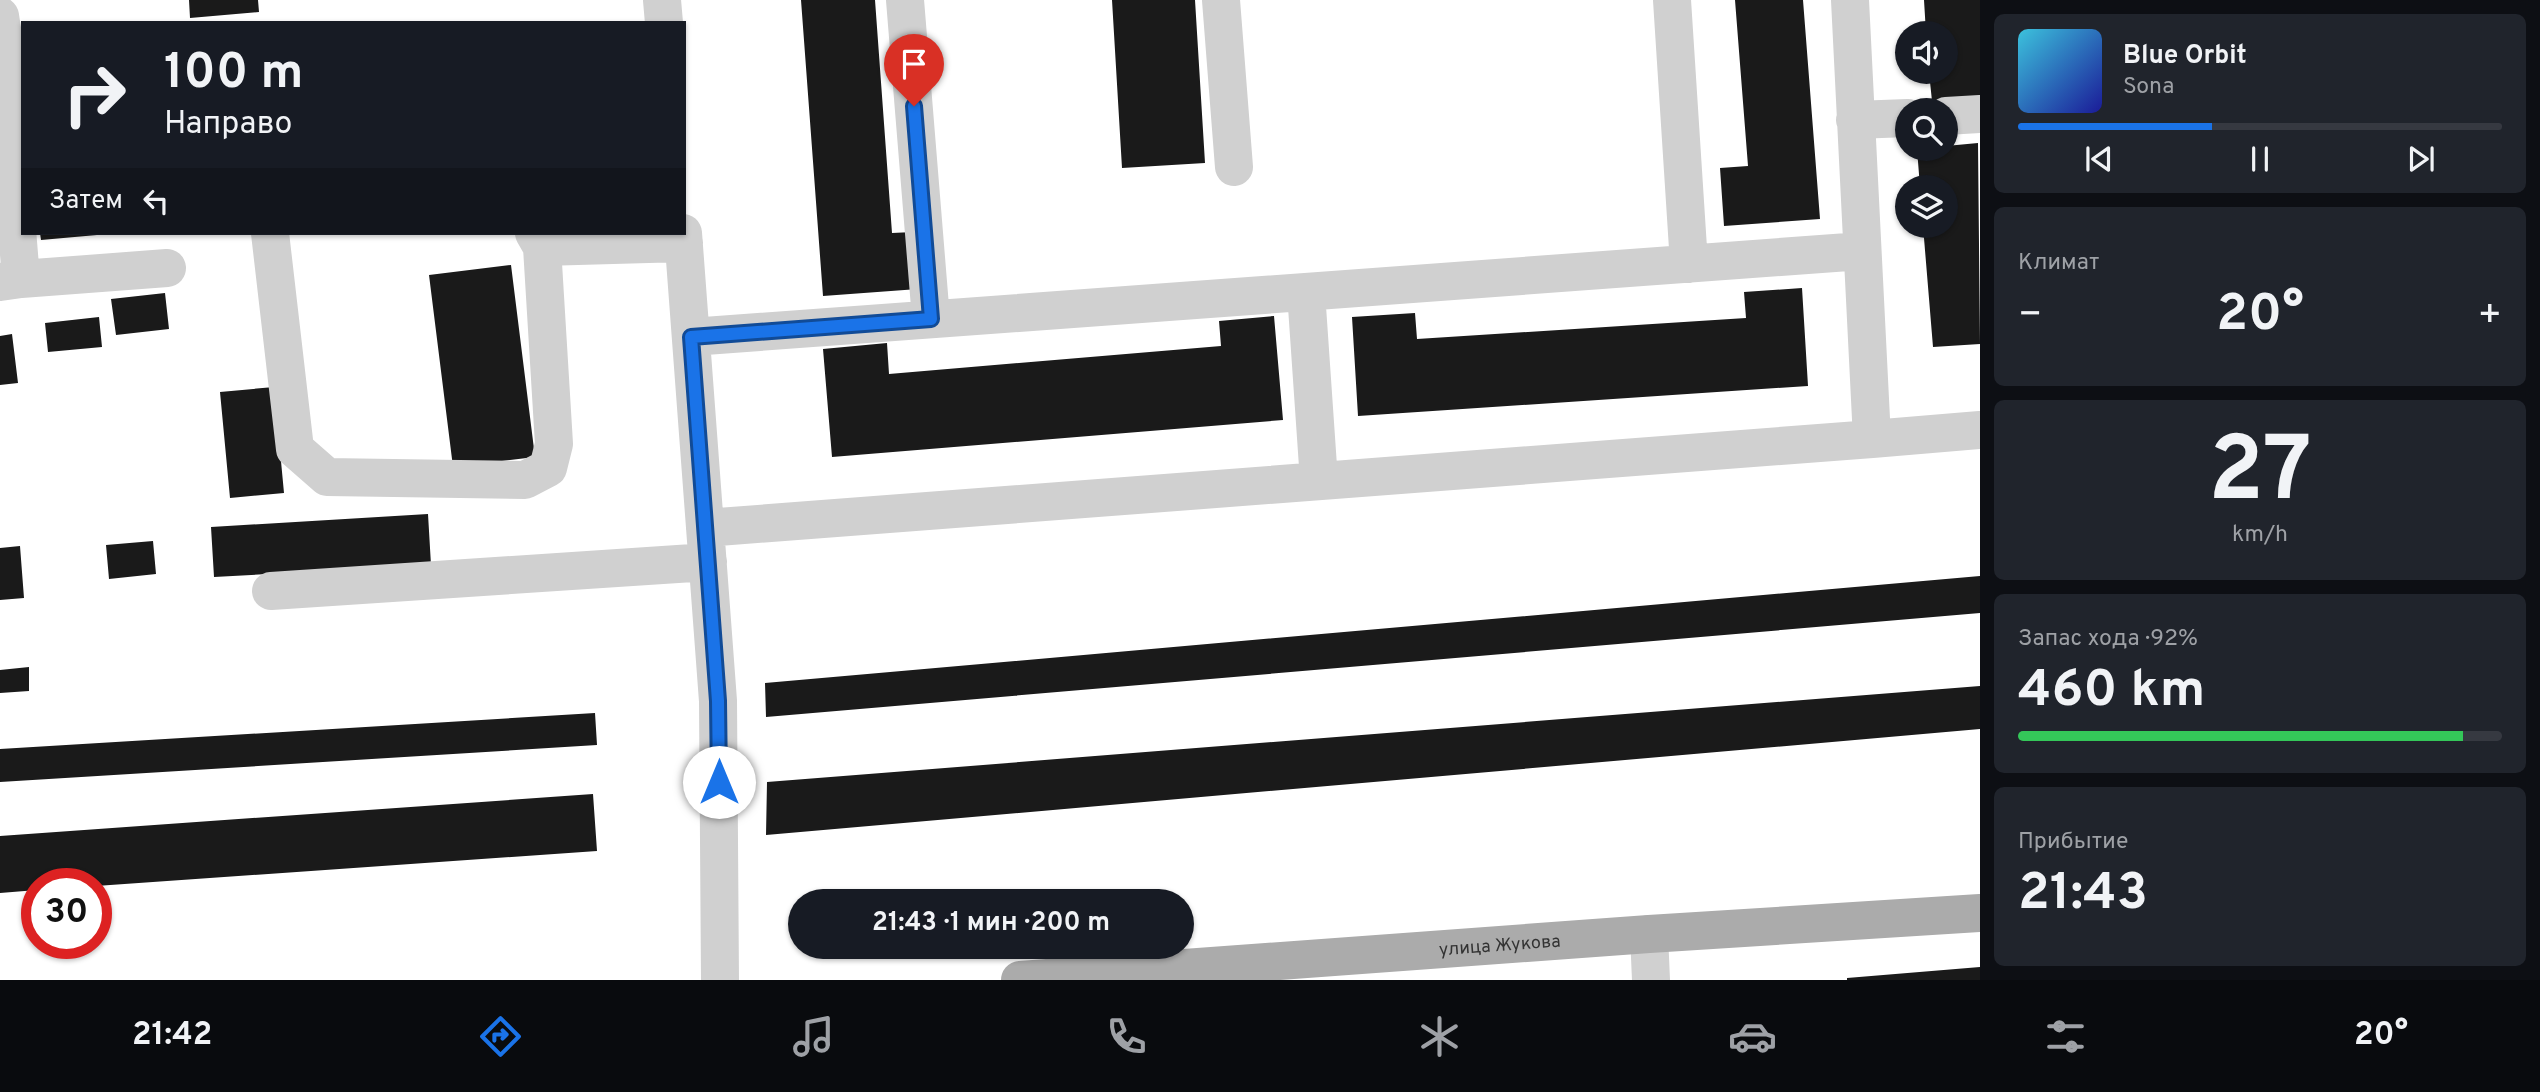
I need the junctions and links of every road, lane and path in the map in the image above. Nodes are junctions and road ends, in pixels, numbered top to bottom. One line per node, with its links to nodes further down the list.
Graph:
1 (662, 0): 7 (street)
2 (905, 0): 22 (street)
3 (1221, 0): 13 (street)
4 (1672, 0): 18 (street)
5 (1850, 0): 11 (street)
6 (0, 16): 12 (street)
7 (664, 21)
8 (1980, 114): 9 (street)
9 (1958, 115)
10 (1895, 118): 11 (street)
11 (1855, 120): 17 (street)
12 (4, 130): 20 (street)
13 (1234, 167)
14 (270, 235): 16 (street)
15 (683, 238): 16 (street); 23 (street)
16 (538, 240)
17 (1862, 251): 18 (street); 25 (street)
18 (1689, 264): 21 (street)
19 (167, 268): 20 (street)
20 (11, 281)
21 (1306, 292): 22 (street); 26 (street)
22 (931, 319): 23 (street)
23 (691, 337): 27 (street)
24 (1980, 429): 25 (street)
25 (1872, 439): 26 (street)
26 (1319, 481): 27 (street)
27 (706, 545): 28 (street); 31 (street)
28 (271, 591)
29 (1980, 913): 30 (main road, улица Жукова)
30 (1648, 934): 32 (main road, улица Жукова); 33 (street)
31 (720, 980)
32 (1020, 980)
33 (1651, 980)

